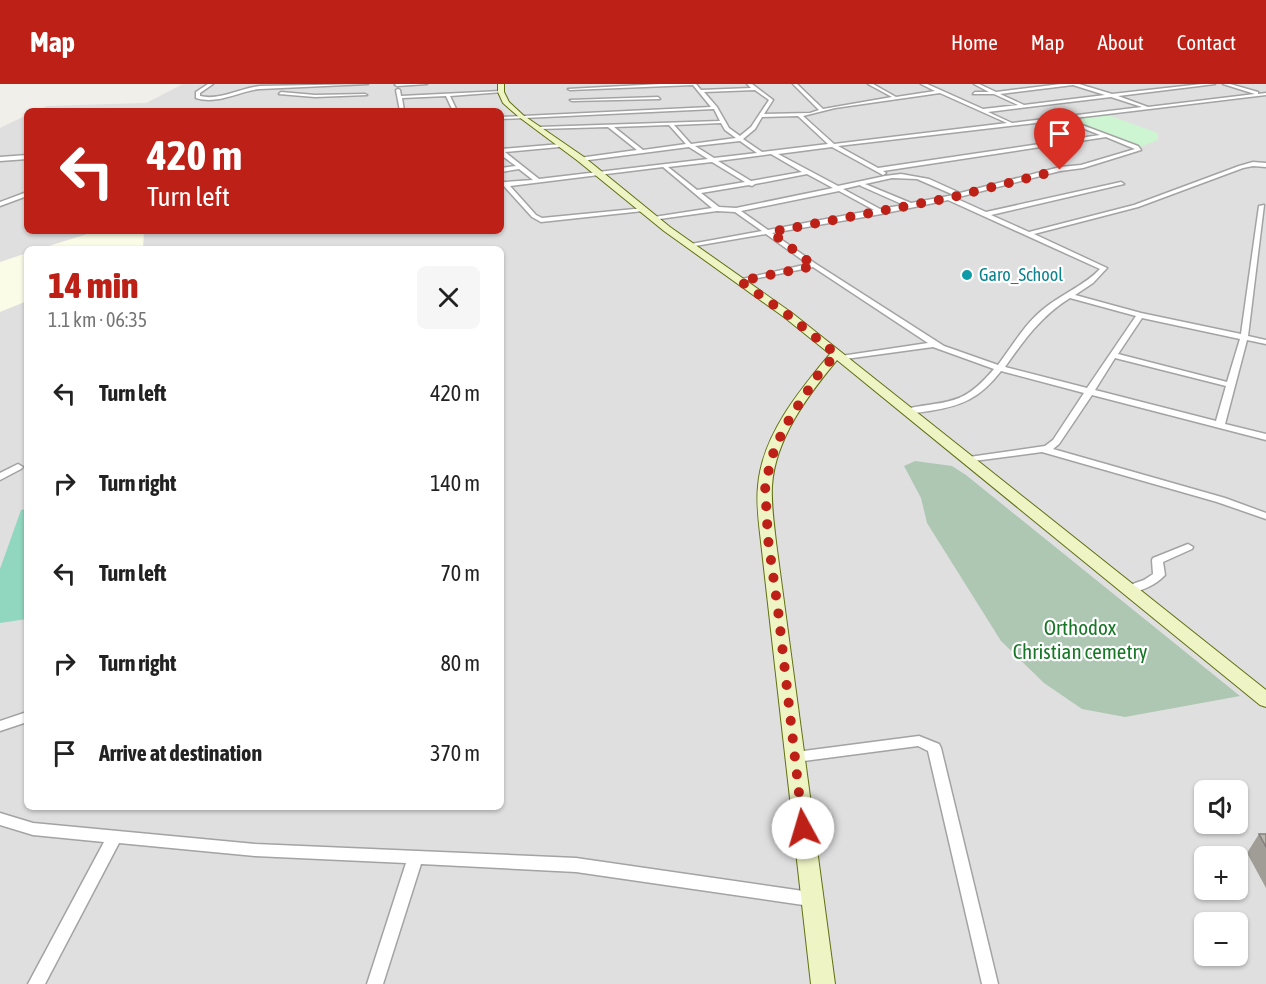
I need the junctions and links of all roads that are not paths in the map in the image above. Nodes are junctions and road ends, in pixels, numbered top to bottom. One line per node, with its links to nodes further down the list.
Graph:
1 (211, 84): 18 (street)
2 (366, 84): 15 (street)
3 (425, 84): 13 (street)
4 (694, 84): 14 (street); 21 (street)
5 (749, 84): 20 (street)
6 (795, 84): 40 (street)
7 (870, 84): 30 (street)
8 (923, 84): 22 (street)
9 (976, 84): 24 (street)
10 (1073, 84): 24 (street); 28 (street)
11 (1213, 84): 28 (street)
12 (1225, 84): 27 (street)
13 (397, 85): 29 (street)
14 (651, 86): 16 (street); 31 (street)
15 (275, 87): 18 (street); 19 (street)
16 (569, 87): 32 (street)
17 (501, 88): 25 (street); 43 (street)
18 (248, 89): 19 (street)
19 (257, 89): 26 (street)
20 (756, 89): 21 (street); 44 (street)
21 (699, 91): 36 (street)
22 (939, 92): 30 (street); 41 (street)
23 (975, 93): 24 (street)
24 (995, 93): 33 (street)
25 (447, 94): 29 (street); 35 (street)
26 (365, 95)
27 (1265, 95): 37 (street)
28 (1112, 96): 33 (street); 37 (street)
29 (399, 97): 34 (street)
30 (894, 97): 40 (street)
31 (658, 98): 32 (street); 38 (street)
32 (572, 100): 42 (street)
33 (1024, 106): 41 (street)
34 (401, 108)
35 (454, 108)
36 (715, 108): 38 (street); 48 (street)
37 (1148, 108): 47 (street)
38 (663, 110): 39 (street)
39 (624, 111): 42 (street); 51 (street)
40 (822, 111): 45 (street)
41 (981, 111): 50 (street)
42 (576, 113): 43 (street)
43 (521, 116): 46 (street); 53 (street)
44 (760, 116): 45 (street); 55 (street)
45 (800, 116): 58 (street)
46 (504, 118)
47 (1061, 119): 50 (street); 54 (street)
48 (722, 122): 49 (street); 55 (street)
49 (670, 123): 51 (street); 57 (street)
50 (1013, 124): 58 (street)
51 (630, 125): 52 (street)
52 (610, 126): 53 (street); 59 (street)
53 (539, 128): 56 (street)
54 (1105, 136): 73 (street); 88 (street)
55 (740, 139): 57 (street); 62 (street)
56 (559, 145): 60 (street); 66 (street)
57 (689, 145): 59 (street); 67 (street)
58 (832, 145): 61 (street); 73 (street)
59 (641, 151): 66 (street)
60 (504, 152)
61 (771, 152): 62 (street); 76 (street)
62 (760, 153): 67 (street)
63 (504, 154): 71 (street)
64 (24, 157): 65 (street)
65 (0, 159)
66 (580, 159): 74 (street)
67 (714, 159): 68 (street); 80 (street)
68 (663, 165): 74 (street); 85 (street)
69 (1266, 165): 70 (street)
70 (1244, 166): 75 (street); 101 (street)
71 (520, 167): 72 (street); 78 (street)
72 (504, 170)
73 (878, 170): 77 (street)
74 (594, 172): 78 (street); 93 (street)
75 (1266, 172)
76 (806, 173): 80 (street); 84 (street)
77 (892, 176): 83 (street); 88 (street)
78 (537, 180): 79 (street)
79 (504, 184)
80 (752, 184): 85 (street)
81 (1121, 184): 97 (street)
82 (504, 185): 93 (street)
83 (863, 185): 84 (street); 86 (street); 91 (street)
84 (838, 189): 86 (street); 95 (street)
85 (697, 192): 94 (street)
86 (852, 194): 96 (street)
87 (24, 195): 90 (street)
88 (959, 195): 89 (street)
89 (949, 198): 91 (street); 97 (street)
90 (0, 204)
91 (910, 206): 96 (street)
92 (1263, 206): 100 (street)
93 (642, 209): 98 (street)
94 (717, 210): 95 (street); 98 (street)
95 (736, 210): 99 (street)
96 (881, 212): 99 (street)
97 (986, 214): 101 (street)
98 (654, 219): 102 (street)
99 (771, 232): 102 (street); 103 (street)
100 (1262, 233): 107 (street)
101 (1027, 234): 105 (street)
102 (691, 246): 104 (street)
103 (814, 266): 104 (street); 109 (street)
104 (740, 281): 110 (street)
105 (1071, 296): 106 (street); 112 (street)
106 (1140, 315): 107 (street); 111 (street)
107 (1244, 338): 108 (street); 113 (street)
108 (1266, 342)
109 (935, 344): 110 (street); 112 (street)
110 (839, 356): 115 (street); 128 (street)
111 (1115, 356): 113 (street); 114 (street)
112 (999, 368): 114 (street); 115 (street)
113 (1231, 385): 116 (street)
114 (1090, 391): 116 (street); 118 (street)
115 (908, 411): 119 (street)
116 (1220, 424): 117 (street)
117 (1266, 437)
118 (1043, 449): 119 (street); 122 (street)
119 (969, 460): 124 (street)
120 (18, 467): 121 (street)
121 (0, 477)
122 (1266, 516)
123 (1188, 547): 124 (street)
124 (1128, 590): 125 (street)
125 (1266, 700)
126 (24, 718): 127 (street)
127 (0, 726)
128 (796, 757): 132 (street); 136 (street)
129 (0, 819): 130 (street)
130 (115, 836): 131 (street); 133 (street)
131 (416, 857): 132 (street); 134 (street)
132 (810, 899): 135 (street)
133 (36, 984)
134 (375, 984)
135 (823, 984)
136 (990, 984)

